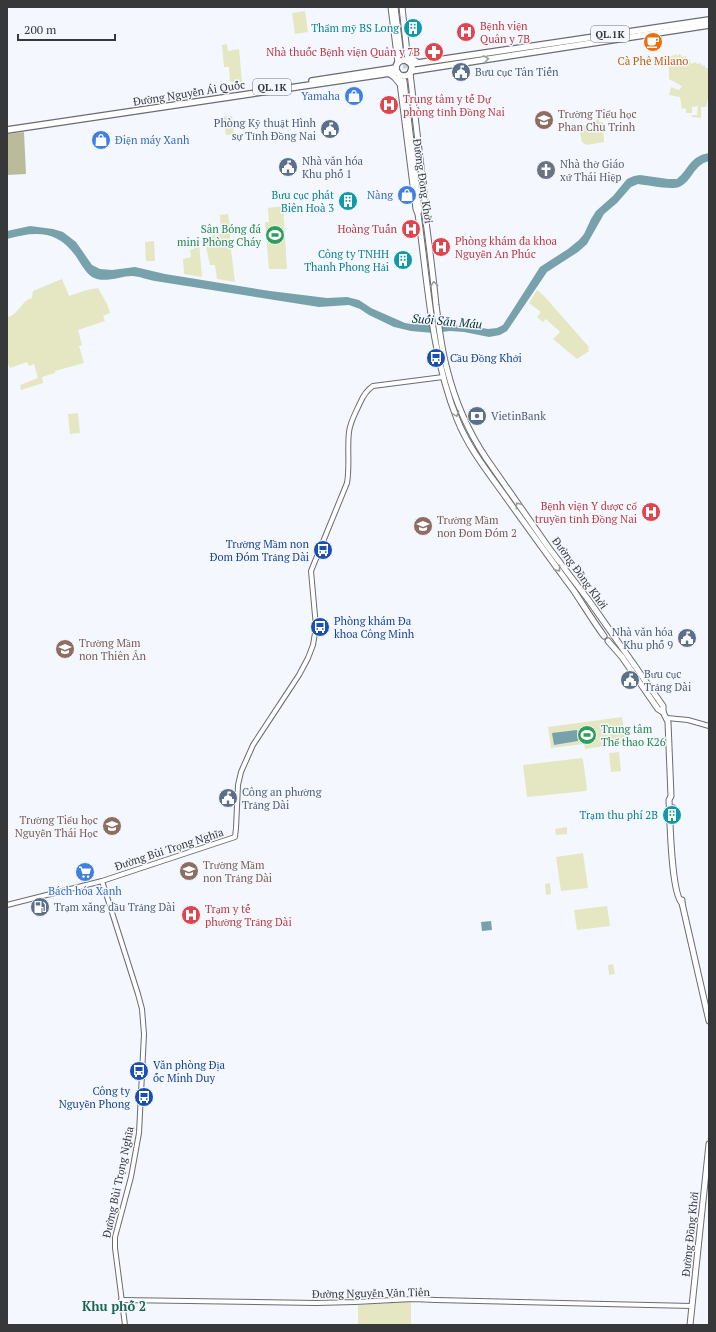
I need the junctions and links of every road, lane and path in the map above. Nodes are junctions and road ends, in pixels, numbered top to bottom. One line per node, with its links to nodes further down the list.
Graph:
1 (391, 7): 9 (main road)
2 (395, 7): 9 (main road)
3 (398, 7): 9 (main road)
4 (402, 7): 7 (main road)
5 (709, 20): 8 (main road, QL.1K)
6 (709, 25): 8 (main road, QL.1K)
7 (407, 50): 10 (main road); 11 (main road)
8 (512, 52): 10 (main road, QL.1K); 13 (main road, QL.1K, one-way to 8)
9 (401, 56): 12 (main road); 14 (main road)
10 (418, 63): 11 (main road, QL.1K)
11 (410, 67): 12 (main road); 12 (main road); 13 (main road, QL.1K); 15 (main road)
12 (398, 69): 14 (main road, Đường Nguyễn Ái Quốc / QL.1K); 15 (main road)
13 (420, 69): 15 (main road)
14 (388, 71): 15 (main road); 16 (main road, Đường Nguyễn Ái Quốc / QL.1K)
15 (406, 82): 19 (main road, Đường Đồng Khởi); 20 (main road, Đường Đồng Khởi)
16 (115, 113): 17 (main road, Đường Nguyễn Ái Quốc / QL.1K); 18 (main road, Đường Nguyễn Ái Quốc / QL.1K)
17 (7, 127)
18 (7, 130)
19 (429, 246): 20 (main road); 21 (main road, Đường Đồng Khởi, one-way to 19)
20 (423, 249): 21 (main road, Đường Đồng Khởi)
21 (437, 334): 22 (main road, Đường Đồng Khởi)
22 (446, 377): 23 (main road, Đường Đồng Khởi); 32 (street, Đường Bùi Trọng Nghĩa)
23 (547, 550): 24 (main road, Đường Đồng Khởi, one-way to 24); 26 (main road, Đường Đồng Khởi)
24 (585, 607): 25 (main road, Đường Đồng Khởi); 25 (main road, Đường Đồng Khởi)
25 (622, 658): 26 (main road, Đường Đồng Khởi)
26 (662, 709): 27 (main road, Đường Đồng Khởi)
27 (667, 718): 29 (street); 31 (main road)
28 (676, 721): 29 (street)
29 (690, 721): 30 (street)
30 (709, 726)
31 (671, 796): 33 (main road); 33 (main road)
32 (102, 881): 34 (street); 37 (street, Đường Bùi Trọng Nghĩa)
33 (682, 902): 35 (main road)
34 (7, 905)
35 (709, 1021)
36 (709, 1144): 38 (main road, Đường Đồng Khởi)
37 (121, 1300): 38 (street, Đường Nguyễn Văn Tiên); 39 (street, Đường Bùi Trọng Nghĩa)
38 (692, 1306): 40 (main road, Đường Đồng Khởi)
39 (125, 1325)
40 (690, 1325)

